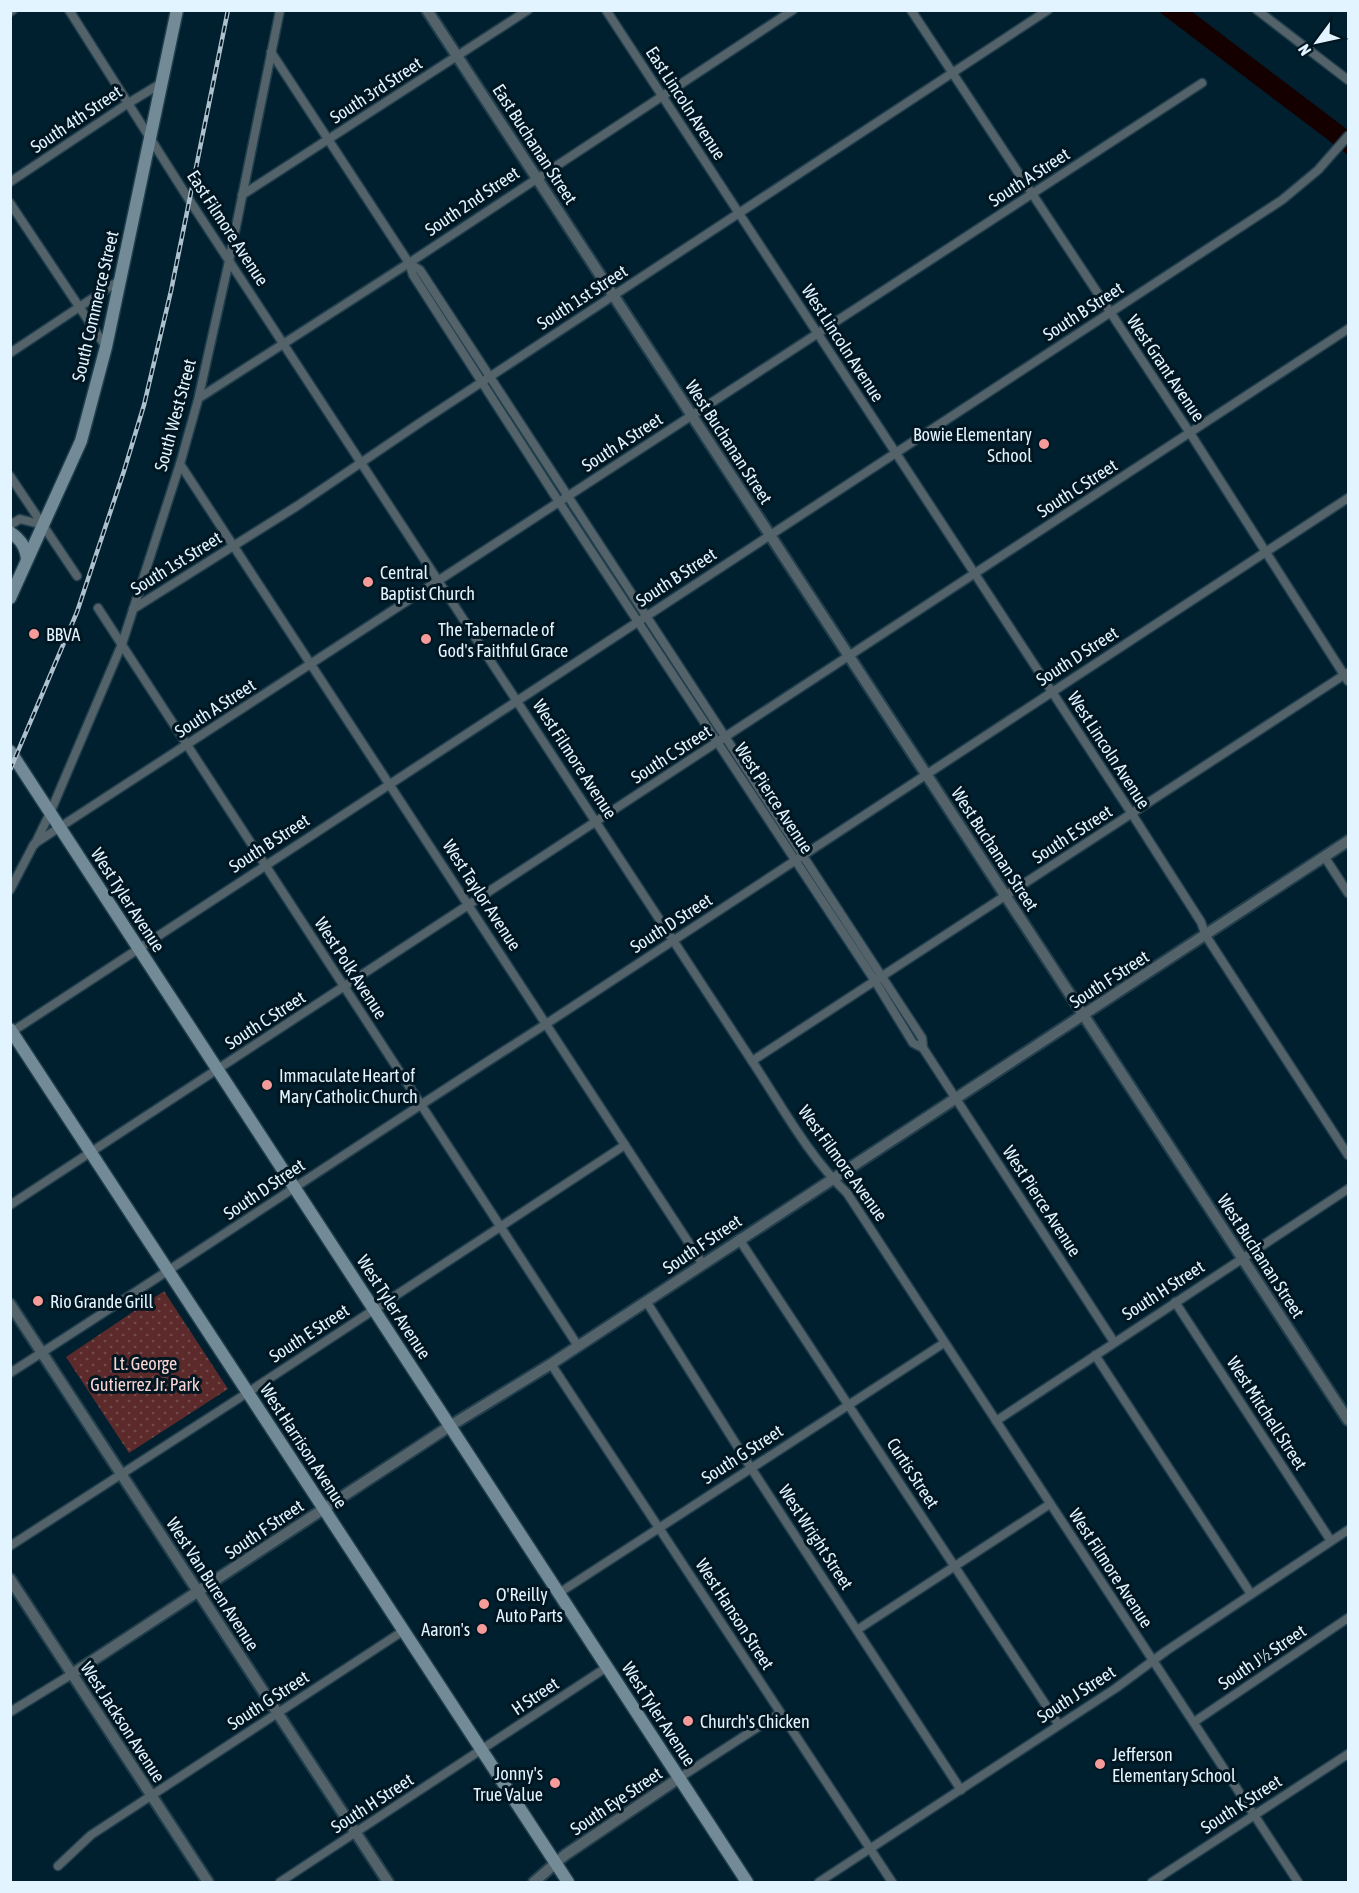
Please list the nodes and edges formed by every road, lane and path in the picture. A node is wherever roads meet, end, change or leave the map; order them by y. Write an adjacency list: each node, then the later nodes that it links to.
1 (69, 10): 18 (street, East Filmore Avenue)
2 (177, 10): 16 (main road, South Commerce Street)
3 (280, 10): 11 (street, South West Street)
4 (428, 10): 12 (street, East Buchanan Street)
5 (528, 10): 12 (street, South 3rd Street)
6 (606, 10): 17 (street, East Lincoln Avenue)
7 (793, 10): 17 (street, South 2nd Street)
8 (911, 10): 13 (street, West Grant Avenue)
9 (1048, 10): 13 (street, South 1st Street)
10 (1257, 10): 14 (street)
11 (271, 52): 21 (street); 24 (street, South West Street)
12 (457, 57): 21 (street, South 3rd Street); 22 (street, East Buchanan Street)
13 (953, 74): 25 (street, West Grant Avenue); 27 (street, South 1st Street)
14 (1348, 80)
15 (1202, 83): 25 (street, South A Street)
16 (160, 84): 18 (street, South 4th Street); 20 (main road, South Commerce Street)
17 (662, 96): 22 (street, South 2nd Street); 27 (street, East Lincoln Avenue)
18 (127, 104): 20 (street, East Filmore Avenue); 23 (street, South 4th Street)
19 (1348, 136): 33 (street, South B Street)
20 (149, 137): 28 (street, East Filmore Avenue); 30 (main road, South Commerce Street)
21 (329, 140): 24 (street, South 3rd Street); 29 (street)
22 (537, 178): 29 (street, South 2nd Street); 31 (street, East Buchanan Street)
23 (10, 182)
24 (242, 195): 28 (street, South West Street)
25 (1032, 195): 33 (street, West Grant Avenue); 35 (street, South A Street)
26 (10, 203): 32 (street)
27 (739, 214): 31 (street, South 1st Street); 35 (street, West Lincoln Avenue)
28 (229, 261): 36 (street, East Filmore Avenue); 41 (street, South West Street)
29 (409, 263): 36 (street, South 2nd Street); 39 (street, West Pierce Avenue); 40 (street, West Pierce Avenue)
30 (120, 280): 32 (street); 37 (main road, South Commerce Street)
31 (614, 296): 39 (street, South 1st Street); 42 (street, West Buchanan Street)
32 (80, 309): 37 (street); 38 (street)
33 (1110, 313): 43 (street, West Grant Avenue); 44 (street, South B Street)
34 (1348, 329): 43 (street, South C Street)
35 (817, 334): 42 (street, South A Street); 44 (street, West Lincoln Avenue)
36 (284, 344): 41 (street, South 2nd Street); 45 (street, East Filmore Avenue)
37 (106, 347): 52 (main road, South Commerce Street)
38 (10, 353)
39 (490, 377): 40 (street, South 1st Street); 48 (street, West Pierce Avenue)
40 (482, 383): 45 (street, South 1st Street); 50 (street, West Pierce Avenue)
41 (199, 398): 46 (street, South West Street)
42 (692, 416): 48 (street, South A Street); 54 (street, West Buchanan Street)
43 (1190, 434): 56 (street, West Grant Avenue); 58 (street, South C Street)
44 (895, 454): 54 (street, South B Street); 58 (street, West Lincoln Avenue)
45 (362, 462): 55 (street, South 1st Street); 60 (street, West Filmore Avenue)
46 (180, 464): 55 (street, West Taylor Avenue); 63 (street, South West Street)
47 (10, 476): 52 (street)
48 (568, 497): 50 (street, South A Street); 64 (street, West Pierce Avenue)
49 (1348, 498): 56 (street, South D Street)
50 (559, 502): 60 (street, South A Street); 64 (street, West Pierce Avenue)
51 (10, 525): 52 (street)
52 (43, 525): 57 (main road, South Commerce Street); 59 (street)
53 (10, 532): 57 (main road)
54 (770, 536): 64 (street, South B Street); 66 (street, West Buchanan Street)
55 (235, 545): 63 (street, South 1st Street); 67 (street, West Taylor Avenue)
56 (1265, 553): 68 (street, West Grant Avenue); 69 (street, South D Street)
57 (27, 560): 61 (main road, South Commerce Street)
58 (974, 575): 66 (street, South C Street); 69 (street, West Lincoln Avenue)
59 (77, 576)
60 (440, 582): 67 (street, South A Street); 70 (street, West Filmore Avenue)
61 (10, 598)
62 (98, 608): 65 (street, West Polk Avenue)
63 (133, 609): 65 (street, South West Street)
64 (642, 618): 70 (street, South B Street); 71 (street, West Pierce Avenue)
65 (122, 644): 72 (street, West Polk Avenue); 76 (street, South West Street)
66 (849, 657): 71 (street, South C Street); 74 (street, West Buchanan Street)
67 (312, 665): 72 (street, South A Street); 75 (street, West Taylor Avenue)
68 (1347, 676): 77 (street, South E Street)
69 (1051, 693): 74 (street, South D Street); 77 (street, West Lincoln Avenue)
70 (518, 700): 75 (street, South B Street); 78 (street, West Filmore Avenue)
71 (722, 740): 78 (street, South C Street); 83 (street, West Pierce Avenue)
72 (187, 746): 79 (street, South A Street); 84 (street, West Polk Avenue)
73 (10, 751): 76 (main road, West Tyler Avenue)
74 (926, 774): 83 (street, South D Street); 87 (street, West Buchanan Street)
75 (390, 784): 84 (street, South B Street); 88 (street, West Taylor Avenue)
76 (50, 813): 79 (main road, West Tyler Avenue); 81 (street, South West Street)
77 (1132, 814): 87 (street, South E Street); 89 (street, West Lincoln Avenue)
78 (597, 822): 88 (street, South C Street); 90 (street, West Filmore Avenue)
79 (60, 828): 81 (street); 91 (main road, West Tyler Avenue)
80 (1348, 841): 82 (street, South F Street)
81 (34, 844): 85 (street)
82 (1324, 856): 86 (street); 89 (street, South F Street)
83 (799, 858): 90 (street, South D Street); 92 (street, West Pierce Avenue)
84 (265, 866): 91 (street, South B Street); 93 (street, West Polk Avenue)
85 (10, 891)
86 (1348, 893)
87 (1006, 897): 92 (street, South E Street); 94 (street, West Buchanan Street)
88 (469, 905): 93 (street, South C Street); 95 (street, West Taylor Avenue)
89 (1206, 936): 94 (street, South F Street); 103 (street, West Lincoln Avenue)
90 (674, 940): 95 (street, South D Street); 97 (street, West Filmore Avenue)
91 (138, 949): 96 (street, South B Street); 98 (main road, West Tyler Avenue)
92 (878, 979): 97 (street, South E Street); 99 (street, West Pierce Avenue)
93 (344, 988): 98 (street, South C Street); 100 (street, West Polk Avenue)
94 (1083, 1016): 99 (street, South F Street); 110 (street, West Buchanan Street)
95 (546, 1024): 100 (street, South D Street); 101 (street, West Taylor Avenue)
96 (11, 1031): 102 (main road, West Harrison Avenue)
97 (752, 1061): 104 (street, West Filmore Avenue)
98 (218, 1071): 102 (street, South C Street); 105 (main road, West Tyler Avenue)
99 (956, 1097): 104 (street, South F Street); 117 (street, West Pierce Avenue)
100 (421, 1104): 105 (street, South D Street); 108 (street, West Polk Avenue)
101 (625, 1145): 108 (street, South E Street); 111 (street, West Taylor Avenue)
102 (91, 1153): 107 (street, South C Street); 112 (main road, West Harrison Avenue)
103 (1348, 1155)
104 (832, 1178): 109 (street, South F Street); 118 (street, West Filmore Avenue)
105 (294, 1188): 112 (street, South D Street); 116 (main road, West Tyler Avenue)
106 (1348, 1189): 110 (street, South H Street)
107 (10, 1205)
108 (501, 1226): 116 (street, South E Street); 119 (street, West Polk Avenue)
109 (739, 1239): 111 (street, South F Street); 125 (street, Curtis Street)
110 (1243, 1258): 114 (street, South H Street); 126 (street, West Buchanan Street)
111 (702, 1263): 113 (street, South F Street)
112 (169, 1272): 120 (street, South D Street); 124 (main road, West Harrison Avenue)
113 (646, 1301): 119 (street, South F Street); 129 (street, West Wright Street)
114 (1175, 1302): 117 (street, South H Street); 135 (street, West Mitchell Street)
115 (10, 1304): 120 (street, West Van Buren Avenue)
116 (374, 1310): 124 (street, South E Street); 128 (main road, West Tyler Avenue)
117 (1114, 1342): 121 (street, South H Street)
118 (944, 1343): 125 (street, South G Street); 127 (street, West Filmore Avenue)
119 (578, 1346): 122 (street, South F Street)
120 (42, 1353): 123 (street, South D Street); 130 (street, West Van Buren Avenue)
121 (1095, 1354): 127 (street, South H Street); 141 (street)
122 (551, 1364): 128 (street, South F Street); 133 (street, West Hanson Street)
123 (10, 1373)
124 (248, 1393): 130 (street, South E Street); 132 (main road, West Harrison Avenue)
125 (849, 1404): 129 (street, South G Street); 137 (street, Curtis Street)
126 (1348, 1420)
127 (996, 1421): 131 (street, West Filmore Avenue)
128 (450, 1426): 132 (street, South F Street); 140 (main road, West Tyler Avenue)
129 (751, 1468): 133 (street, South G Street); 143 (street, West Wright Street)
130 (122, 1475): 136 (street, South E Street); 139 (street, West Van Buren Avenue)
131 (1050, 1504): 137 (street); 145 (street, West Filmore Avenue)
132 (324, 1509): 139 (street, South F Street); 144 (main road, West Harrison Avenue)
133 (659, 1527): 140 (street, South G Street); 150 (street, West Hanson Street)
134 (1348, 1530): 135 (street, South J Street)
135 (1331, 1541): 141 (street, South J Street)
136 (10, 1546)
137 (955, 1567): 143 (street); 152 (street, Curtis Street)
138 (10, 1580): 147 (street, West Jackson Avenue)
139 (198, 1593): 147 (street, South F Street); 149 (street, West Van Buren Avenue)
140 (559, 1593): 146 (main road, West Tyler Avenue)
141 (1251, 1594): 145 (street, South J Street)
142 (1348, 1618): 151 (street, South J½ Street)
143 (857, 1630): 156 (street, West Wright Street)
144 (403, 1631): 149 (street, South G Street); 153 (main road, West Harrison Avenue)
145 (1153, 1662): 151 (street, West Filmore Avenue); 152 (street, South J Street)
146 (607, 1667): 153 (street, H Street); 155 (main road, West Tyler Avenue)
147 (72, 1674): 148 (street); 157 (street, West Jackson Avenue)
148 (10, 1712)
149 (278, 1713): 157 (street, South G Street); 159 (street, West Van Buren Avenue)
150 (780, 1713): 155 (street, South Eye Street); 160 (street, West Hanson Street)
151 (1194, 1722): 158 (street, West Filmore Avenue)
152 (1059, 1725): 156 (street, South J Street)
153 (482, 1751): 159 (street, South H Street); 161 (main road, West Harrison Avenue)
154 (1348, 1754): 158 (street, South K Street)
155 (679, 1778): 161 (street, South Eye Street); 168 (main road, West Tyler Avenue)
156 (961, 1790): 160 (street, South J Street)
157 (151, 1796): 162 (street, South G Street); 163 (street, West Jackson Avenue)
158 (1254, 1816): 171 (street, South K Street); 172 (street, West Filmore Avenue)
159 (356, 1833): 164 (street, South H Street); 165 (street, West Van Buren Avenue)
160 (870, 1849): 169 (street, South J Street); 170 (street, West Hanson Street)
161 (556, 1864): 166 (street, South Eye Street); 167 (main road, West Harrison Avenue)
162 (58, 1866)
163 (208, 1882)
164 (280, 1882)
165 (388, 1882)
166 (534, 1882)
167 (568, 1882)
168 (747, 1882)
169 (819, 1882)
170 (892, 1882)
171 (1152, 1882)
172 (1298, 1882)

